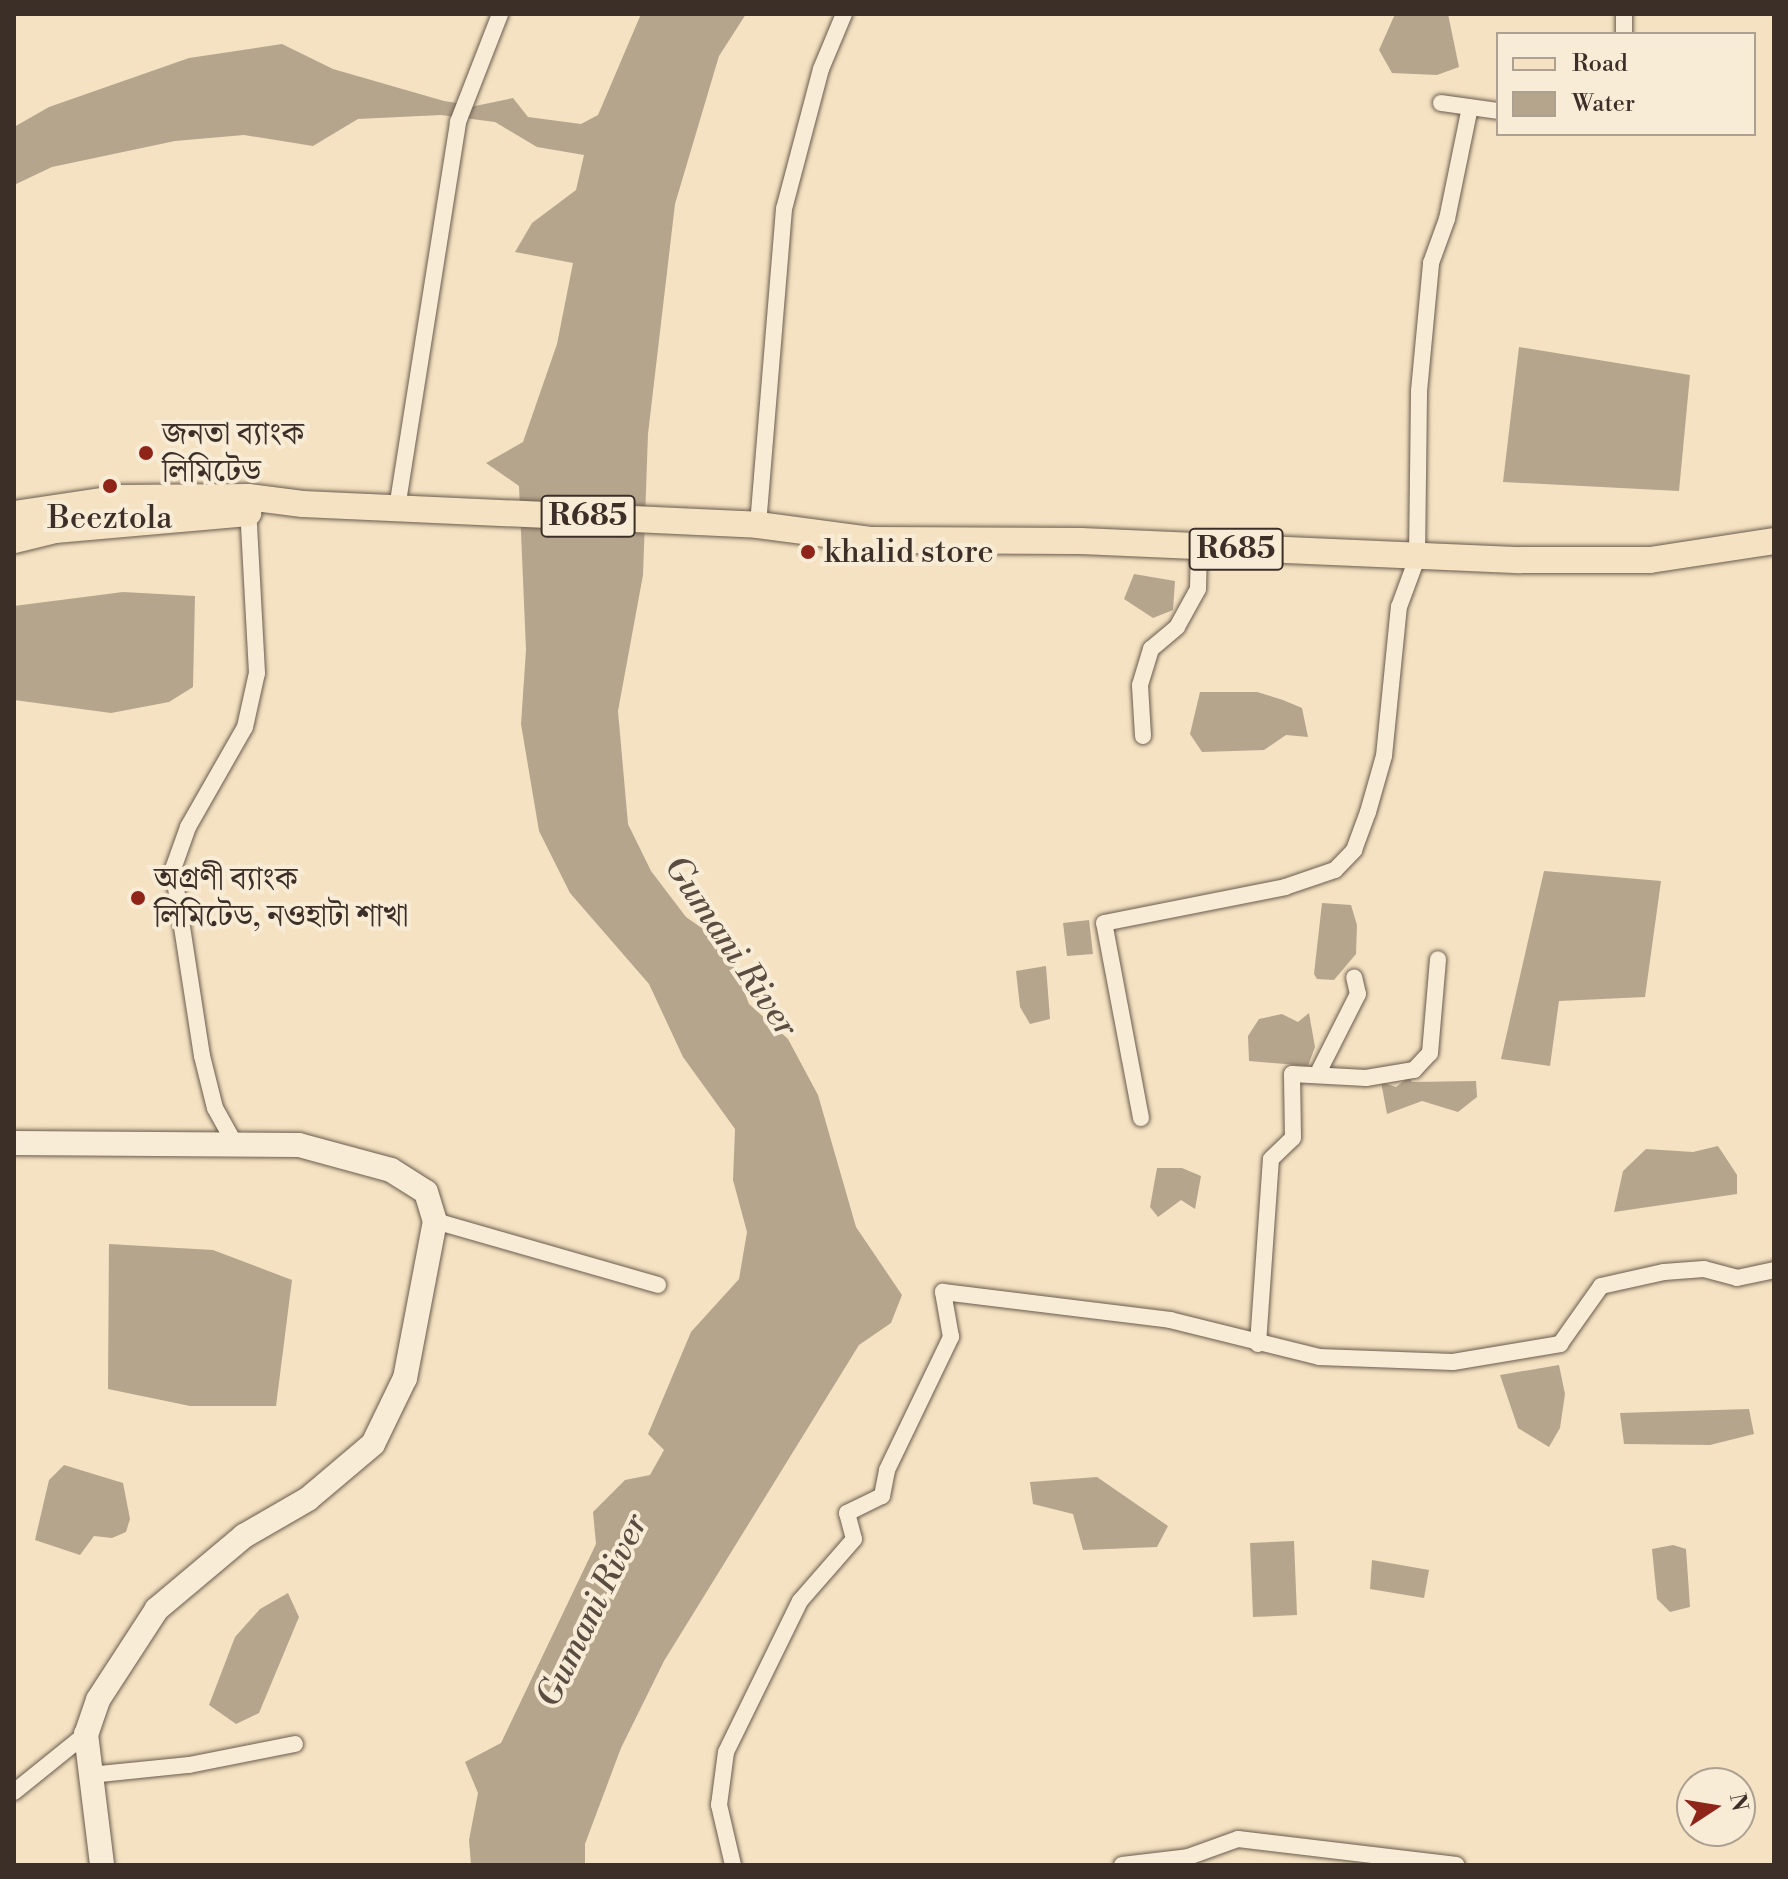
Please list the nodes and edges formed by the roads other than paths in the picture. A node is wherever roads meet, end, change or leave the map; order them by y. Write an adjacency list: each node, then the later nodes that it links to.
1 (500, 14): 7 (street)
2 (844, 14): 9 (street)
3 (1441, 103): 4 (street)
4 (1470, 107): 5 (street); 13 (street)
5 (1496, 111)
6 (248, 504): 7 (main road, R685); 8 (main road, R685); 10 (main road, R685); 20 (street)
7 (397, 508): 9 (main road, R685)
8 (14, 514)
9 (758, 525): 12 (main road, R685)
10 (14, 540)
11 (1774, 541): 13 (main road, R685)
12 (1199, 548): 13 (main road, R685); 14 (street)
13 (1417, 558): 18 (street)
14 (1143, 736)
15 (1438, 959): 17 (street)
16 (1354, 977): 17 (street)
17 (1317, 1075): 24 (street)
18 (1141, 1118)
19 (14, 1143): 20 (street)
20 (235, 1144): 21 (street)
21 (435, 1221): 23 (street); 25 (street)
22 (1774, 1270): 24 (street)
23 (658, 1285)
24 (1258, 1344): 30 (street)
25 (86, 1734): 27 (street); 28 (street)
26 (295, 1744): 27 (street)
27 (90, 1775): 29 (street)
28 (14, 1792)
29 (102, 1865)
30 (733, 1865)
31 (1122, 1865): 32 (street)
32 (1456, 1865)

